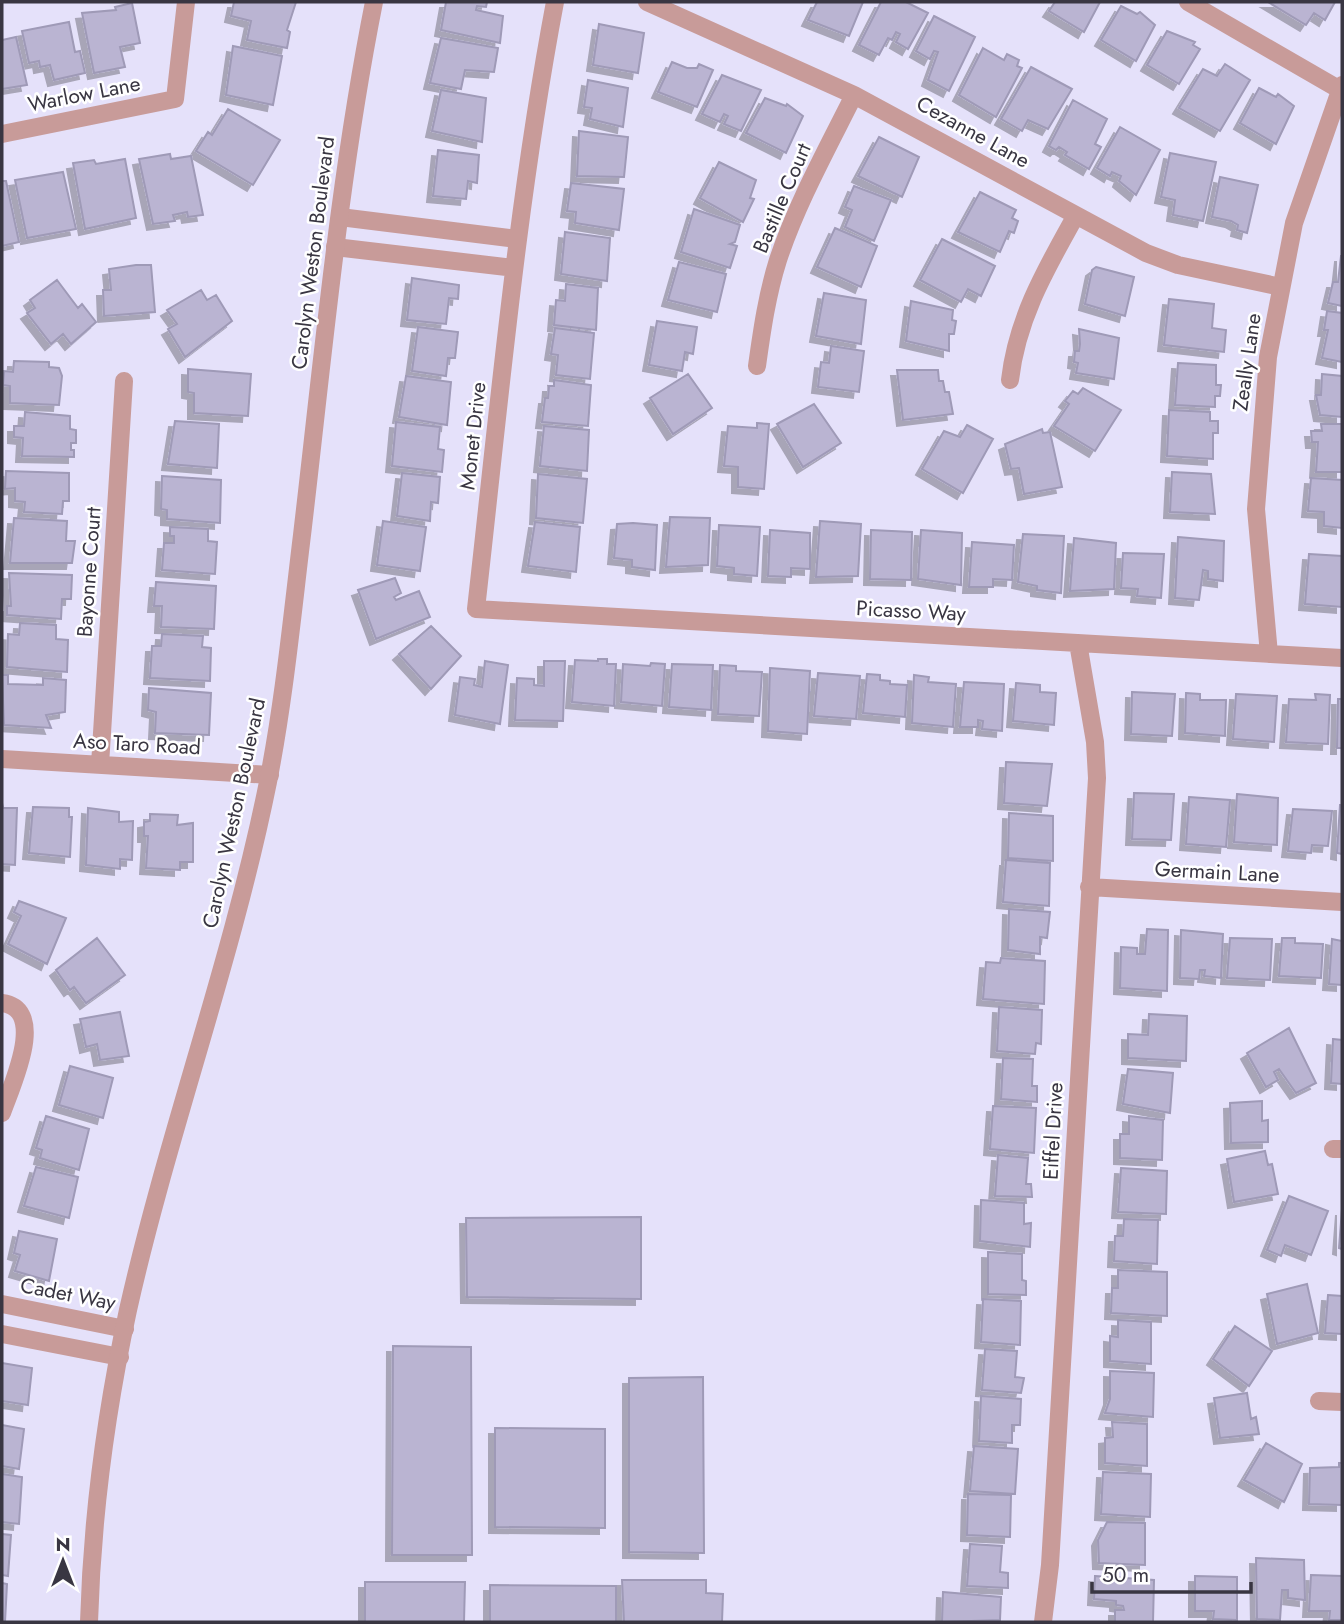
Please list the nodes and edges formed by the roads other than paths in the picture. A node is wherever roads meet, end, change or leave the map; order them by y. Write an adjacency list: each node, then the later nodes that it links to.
1 (187, 2): 8 (street, Warlow Lane)
2 (374, 2): 10 (street, Carolyn Weston Boulevard)
3 (555, 2): 11 (street, Monet Drive)
4 (647, 2): 7 (street, Cezanne Lane)
5 (1188, 2): 6 (street)
6 (1341, 88): 14 (street, Zeally Lane)
7 (854, 95): 9 (street, Cezanne Lane); 15 (street, Bastille Court)
8 (2, 134)
9 (1076, 215): 14 (street, Cezanne Lane); 16 (street)
10 (340, 217): 11 (street); 12 (street, Carolyn Weston Boulevard)
11 (517, 239): 13 (street, Monet Drive)
12 (335, 247): 13 (street); 24 (street, Carolyn Weston Boulevard)
13 (514, 268): 18 (street, Monet Drive)
14 (1280, 287): 20 (street, Zeally Lane)
15 (757, 366)
16 (1010, 380)
17 (124, 382): 23 (street, Bayonne Court)
18 (476, 610): 19 (street, Picasso Way)
19 (1078, 643): 20 (street, Picasso Way); 25 (street, Eiffel Drive)
20 (1269, 654): 21 (street, Picasso Way)
21 (1342, 658)
22 (2, 759): 23 (street, Aso Taro Road)
23 (100, 765): 24 (street, Aso Taro Road)
24 (270, 775): 30 (street, Carolyn Weston Boulevard)
25 (1089, 887): 26 (street, Germain Lane); 36 (street, Eiffel Drive)
26 (1342, 902)
27 (2, 1003): 28 (street)
28 (2, 1113)
29 (2, 1304): 30 (street, Cadet Way)
30 (125, 1329): 32 (street, Carolyn Weston Boulevard)
31 (2, 1334): 32 (street)
32 (120, 1357): 35 (street, Carolyn Weston Boulevard)
33 (1319, 1401): 34 (street)
34 (1342, 1402)
35 (89, 1622)
36 (1043, 1622)

